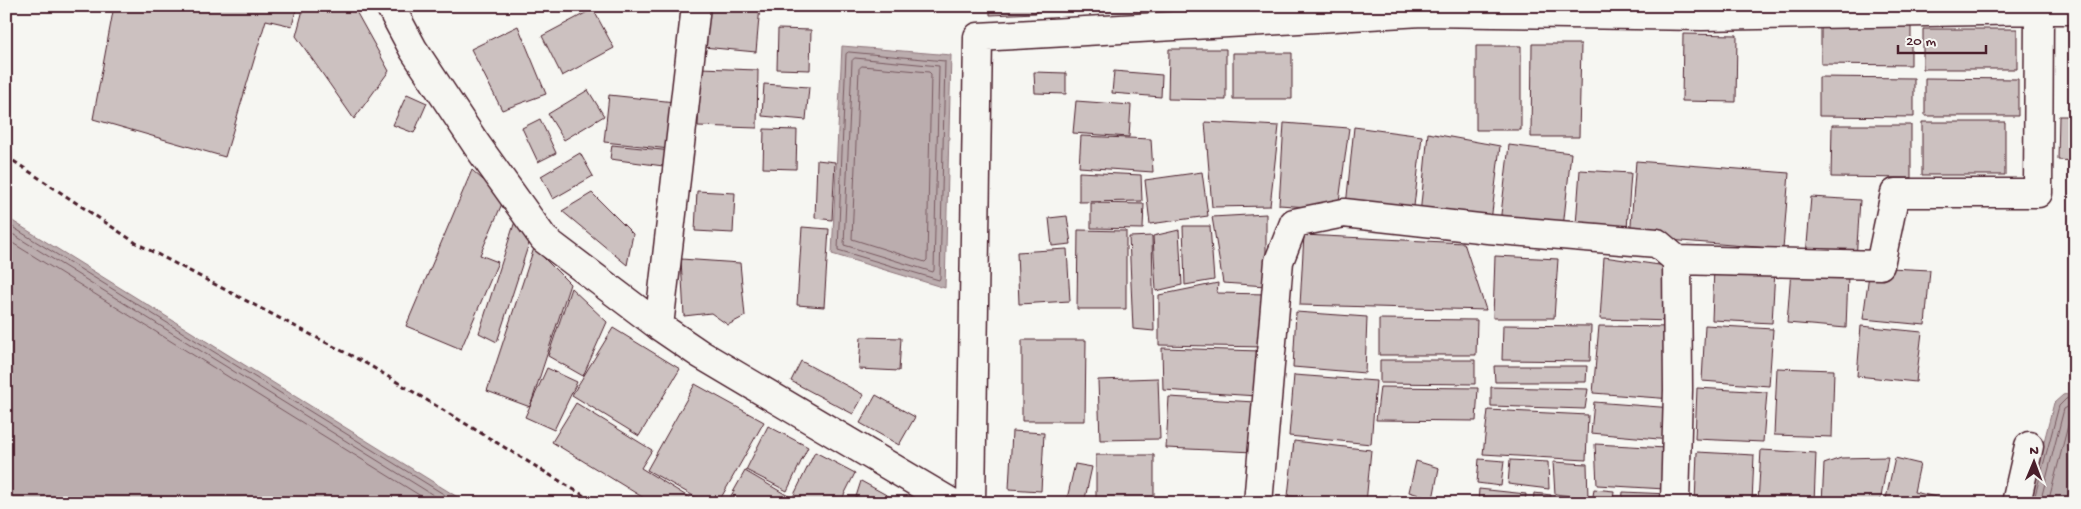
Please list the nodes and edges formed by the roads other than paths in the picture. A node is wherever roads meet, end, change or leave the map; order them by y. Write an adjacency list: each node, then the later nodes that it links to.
1 (390, 6): 7 (street)
2 (696, 6): 7 (street)
3 (2039, 8): 4 (street); 5 (street); 6 (street)
4 (1422, 9): 10 (street)
5 (2075, 10)
6 (1677, 260): 11 (street); 12 (street)
7 (659, 326): 9 (street)
8 (2028, 446): 13 (street)
9 (952, 503)
10 (971, 503)
11 (1258, 503)
12 (1675, 503)
13 (2016, 503)

